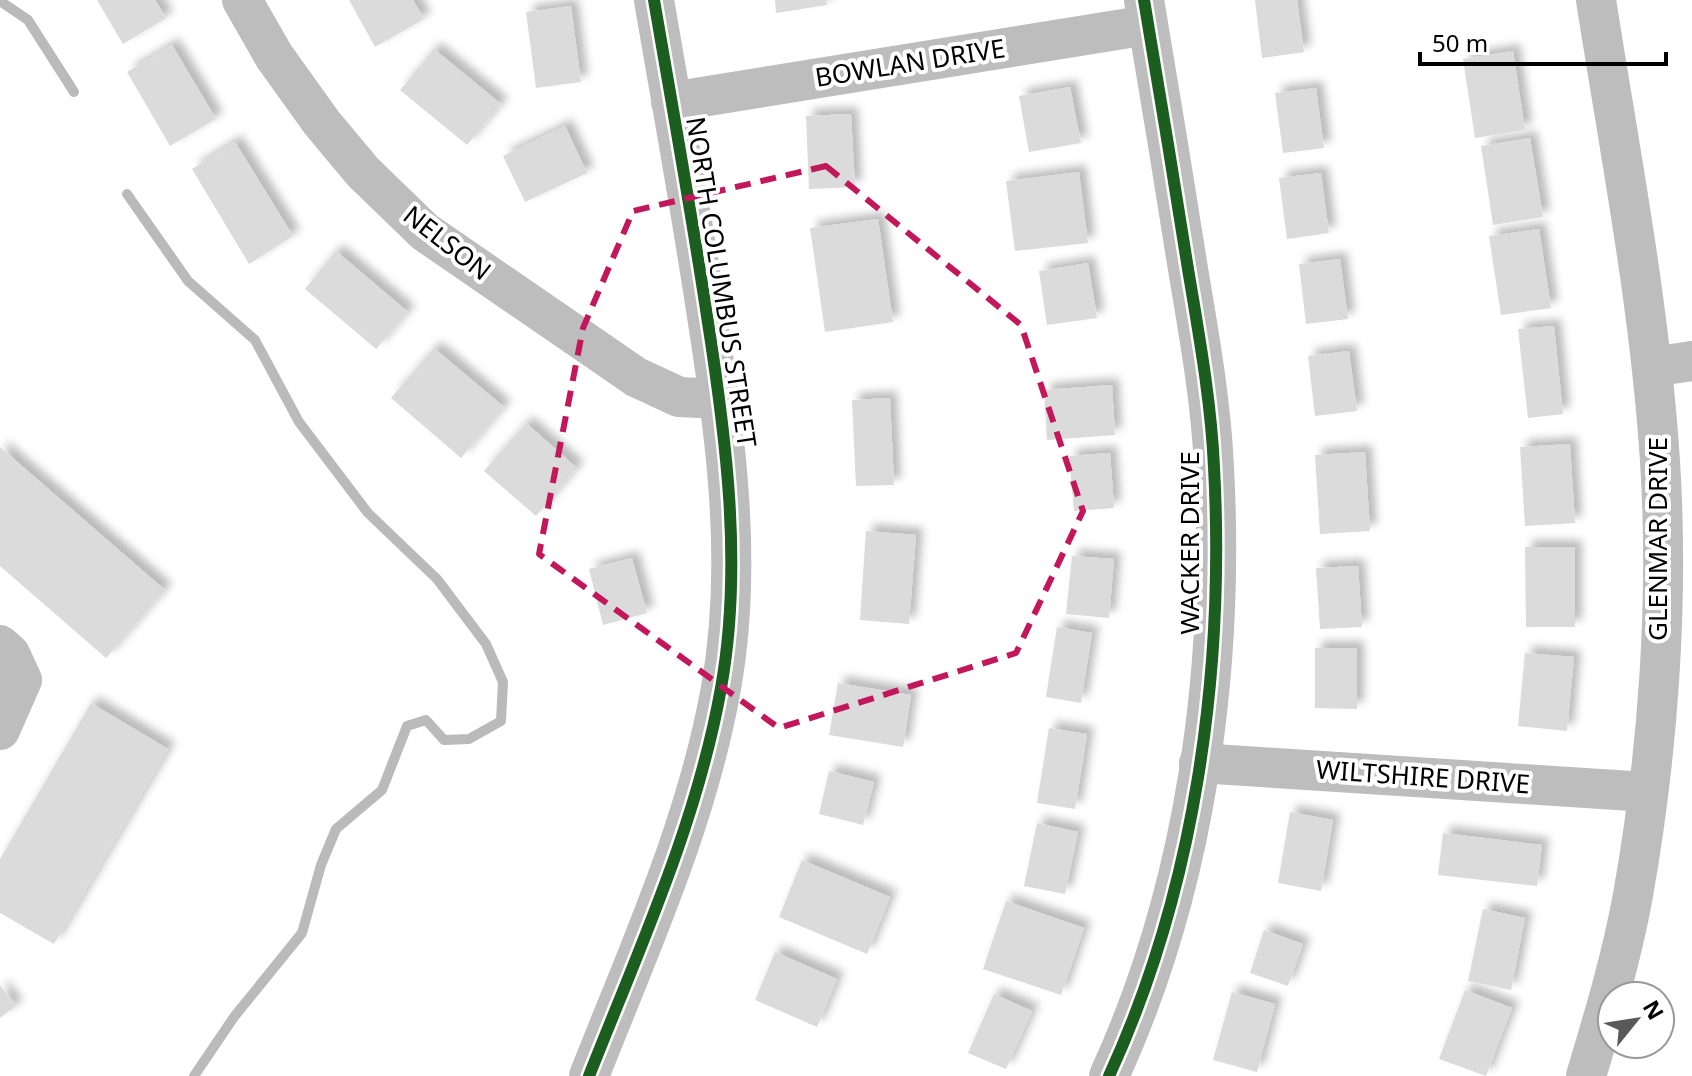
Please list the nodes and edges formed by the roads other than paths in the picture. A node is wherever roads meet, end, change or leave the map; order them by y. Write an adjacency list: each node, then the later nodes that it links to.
1 (242, 0): 8 (street, NELSON)
2 (654, 0): 5 (street, NORTH COLUMBUS STREET)
3 (1596, 0): 7 (street, GLENMAR DRIVE)
4 (1146, 12): 5 (street, BOWLAN DRIVE); 11 (street, WACKER DRIVE)
5 (671, 102): 8 (street, NORTH COLUMBUS STREET)
6 (1692, 361): 7 (street)
7 (1652, 367): 12 (street, GLENMAR DRIVE)
8 (720, 399): 13 (street, NORTH COLUMBUS STREET)
9 (0, 645): 10 (street)
10 (0, 730)
11 (1199, 763): 12 (street, WILTSHIRE DRIVE); 14 (street, WACKER DRIVE)
12 (1647, 792): 15 (street, GLENMAR DRIVE)
13 (589, 1076)
14 (1109, 1076)
15 (1586, 1076)

